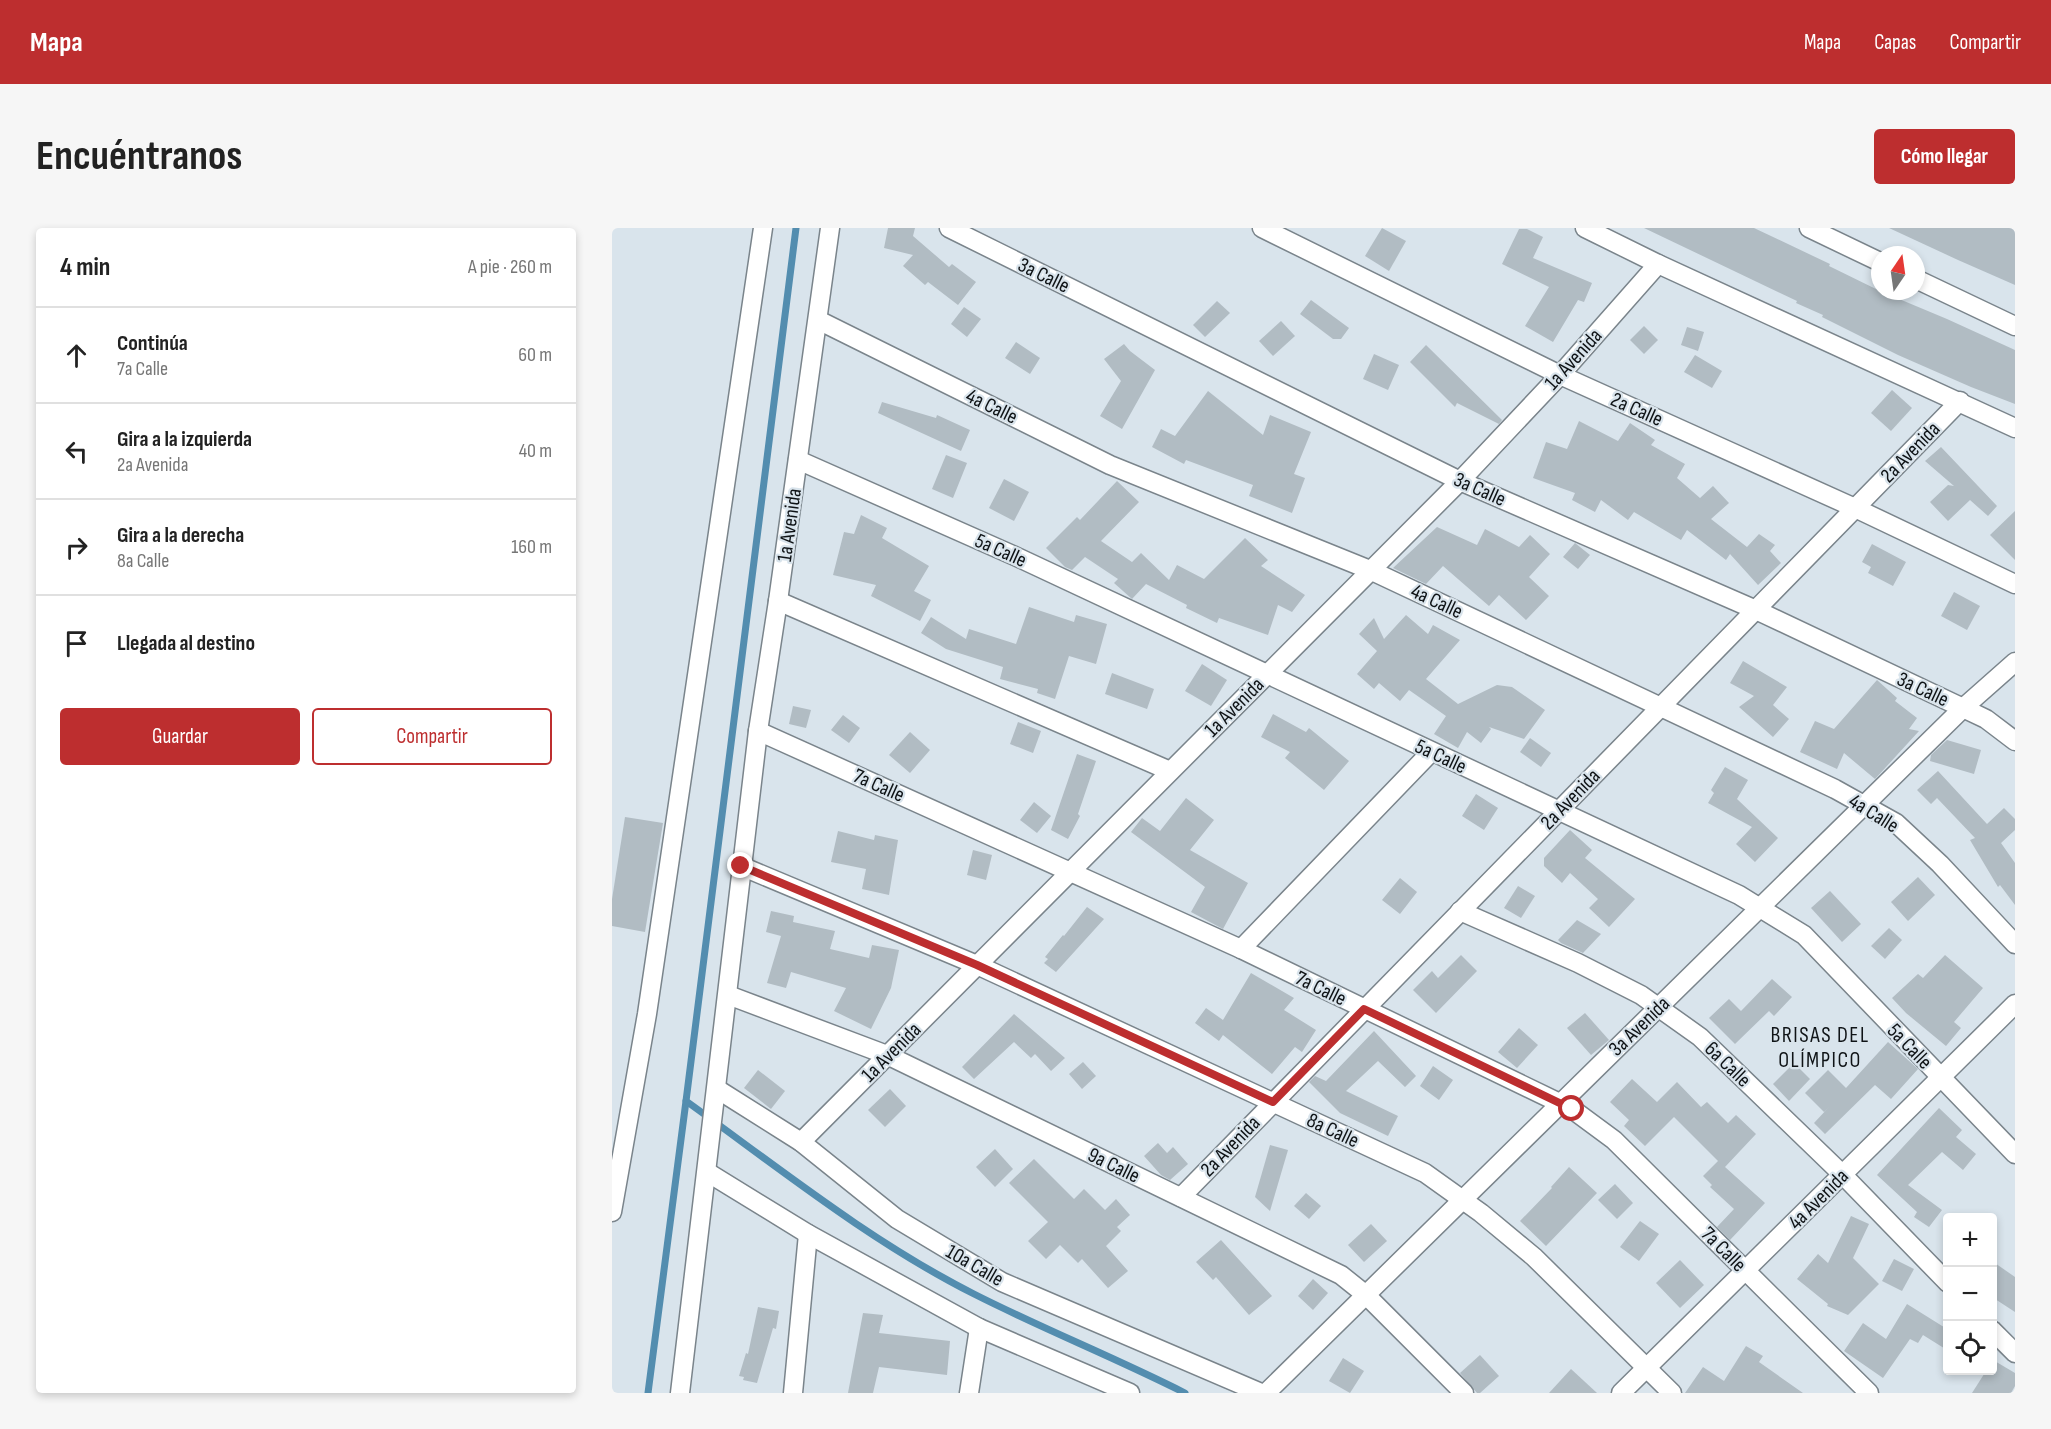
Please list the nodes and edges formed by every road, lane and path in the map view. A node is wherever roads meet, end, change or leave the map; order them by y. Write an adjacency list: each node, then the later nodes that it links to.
1 (763, 228): 54 (street)
2 (830, 228): 10 (street, 1a Avenida)
3 (949, 228): 16 (street, 3a Calle)
4 (1262, 228): 12 (street, 2a Calle)
5 (1585, 228): 8 (street)
6 (1809, 228): 7 (street)
7 (1871, 258)
8 (1658, 264): 12 (street, 1a Avenida); 13 (street)
9 (1925, 283): 11 (street)
10 (818, 320): 15 (street, 1a Avenida); 18 (street, 4a Calle)
11 (2015, 326)
12 (1560, 375): 16 (street, 1a Avenida); 17 (street, 2a Calle)
13 (1960, 401): 14 (street); 17 (street, 2a Avenida)
14 (2015, 428)
15 (798, 460): 20 (street, 1a Avenida); 23 (street, 5a Calle)
16 (1460, 481): 18 (street, 1a Avenida); 21 (street, 3a Calle)
17 (1855, 508): 19 (street, 2a Calle); 21 (street, 2a Avenida)
18 (1370, 570): 23 (street, 1a Avenida); 24 (street, 4a Calle)
19 (2015, 584)
20 (778, 600): 26 (street, 1a Avenida); 29 (street)
21 (1756, 609): 24 (street, 2a Avenida); 25 (street, 3a Calle)
22 (2015, 662): 25 (street, 3a Avenida)
23 (1267, 674): 28 (street, 5a Calle); 29 (street, 1a Avenida)
24 (1660, 707): 30 (street, 4a Calle); 31 (street, 2a Avenida)
25 (1963, 708): 27 (street, 3a Calle); 30 (street, 3a Avenida)
26 (758, 731): 32 (street, 1a Avenida); 33 (street, 7a Calle)
27 (2015, 741)
28 (1431, 752): 31 (street, 5a Calle); 37 (street)
29 (1170, 771): 33 (street, 1a Avenida)
30 (1864, 805): 34 (street, 3a Avenida); 36 (street, 4a Calle)
31 (1558, 811): 34 (street, 5a Calle); 35 (street, 2a Avenida)
32 (741, 866): 38 (street, 8a Calle); 39 (street, 1a Avenida)
33 (1071, 871): 37 (street, 7a Calle); 38 (street, 1a Avenida)
34 (1760, 908): 41 (street, 3a Avenida); 44 (street, 5a Calle)
35 (1460, 911): 41 (street, 6a Calle); 42 (street, 2a Avenida)
36 (2015, 944)
37 (1241, 949): 42 (street, 7a Calle)
38 (977, 965): 43 (street, 1a Avenida); 46 (street, 8a Calle)
39 (728, 995): 43 (street, 9a Calle); 45 (street, 1a Avenida)
40 (2015, 1004): 44 (street, 4a Avenida)
41 (1659, 1007): 47 (street, 3a Avenida); 51 (street, 6a Calle)
42 (1364, 1009): 46 (street, 2a Avenida); 47 (street, 7a Calle)
43 (887, 1055): 48 (street, 1a Avenida); 52 (street, 9a Calle)
44 (1941, 1077): 49 (street, 5a Calle); 51 (street, 4a Avenida)
45 (717, 1089): 48 (street, 10a Calle); 50 (street, 1a Avenida)
46 (1273, 1102): 52 (street, 2a Avenida); 53 (street, 8a Calle)
47 (1561, 1103): 53 (street, 3a Avenida); 56 (street, 7a Calle)
48 (801, 1142): 67 (street, 10a Calle)
49 (2015, 1154)
50 (707, 1172): 55 (street); 63 (street, 1a Avenida)
51 (1843, 1175): 56 (street, 4a Avenida); 57 (street, 6a Calle)
52 (1181, 1197): 58 (street, 9a Calle)
53 (1463, 1200): 58 (street, 3a Avenida); 62 (street, 8a Calle)
54 (612, 1212)
55 (808, 1234): 59 (street); 64 (street)
56 (1746, 1271): 62 (street, 4a Avenida); 72 (street, 7a Calle)
57 (1943, 1279)
58 (1366, 1295): 68 (street, 3a Avenida); 69 (street, 9a Calle)
59 (979, 1328): 65 (street); 66 (street)
60 (1997, 1335): 61 (street)
61 (2015, 1353)
62 (1647, 1369): 70 (street, 4a Avenida); 71 (street, 8a Calle)
63 (680, 1393)
64 (793, 1393)
65 (969, 1393)
66 (1130, 1393)
67 (1261, 1393)
68 (1266, 1393)
69 (1464, 1393)
70 (1622, 1393)
71 (1672, 1393)
72 (1869, 1393)

